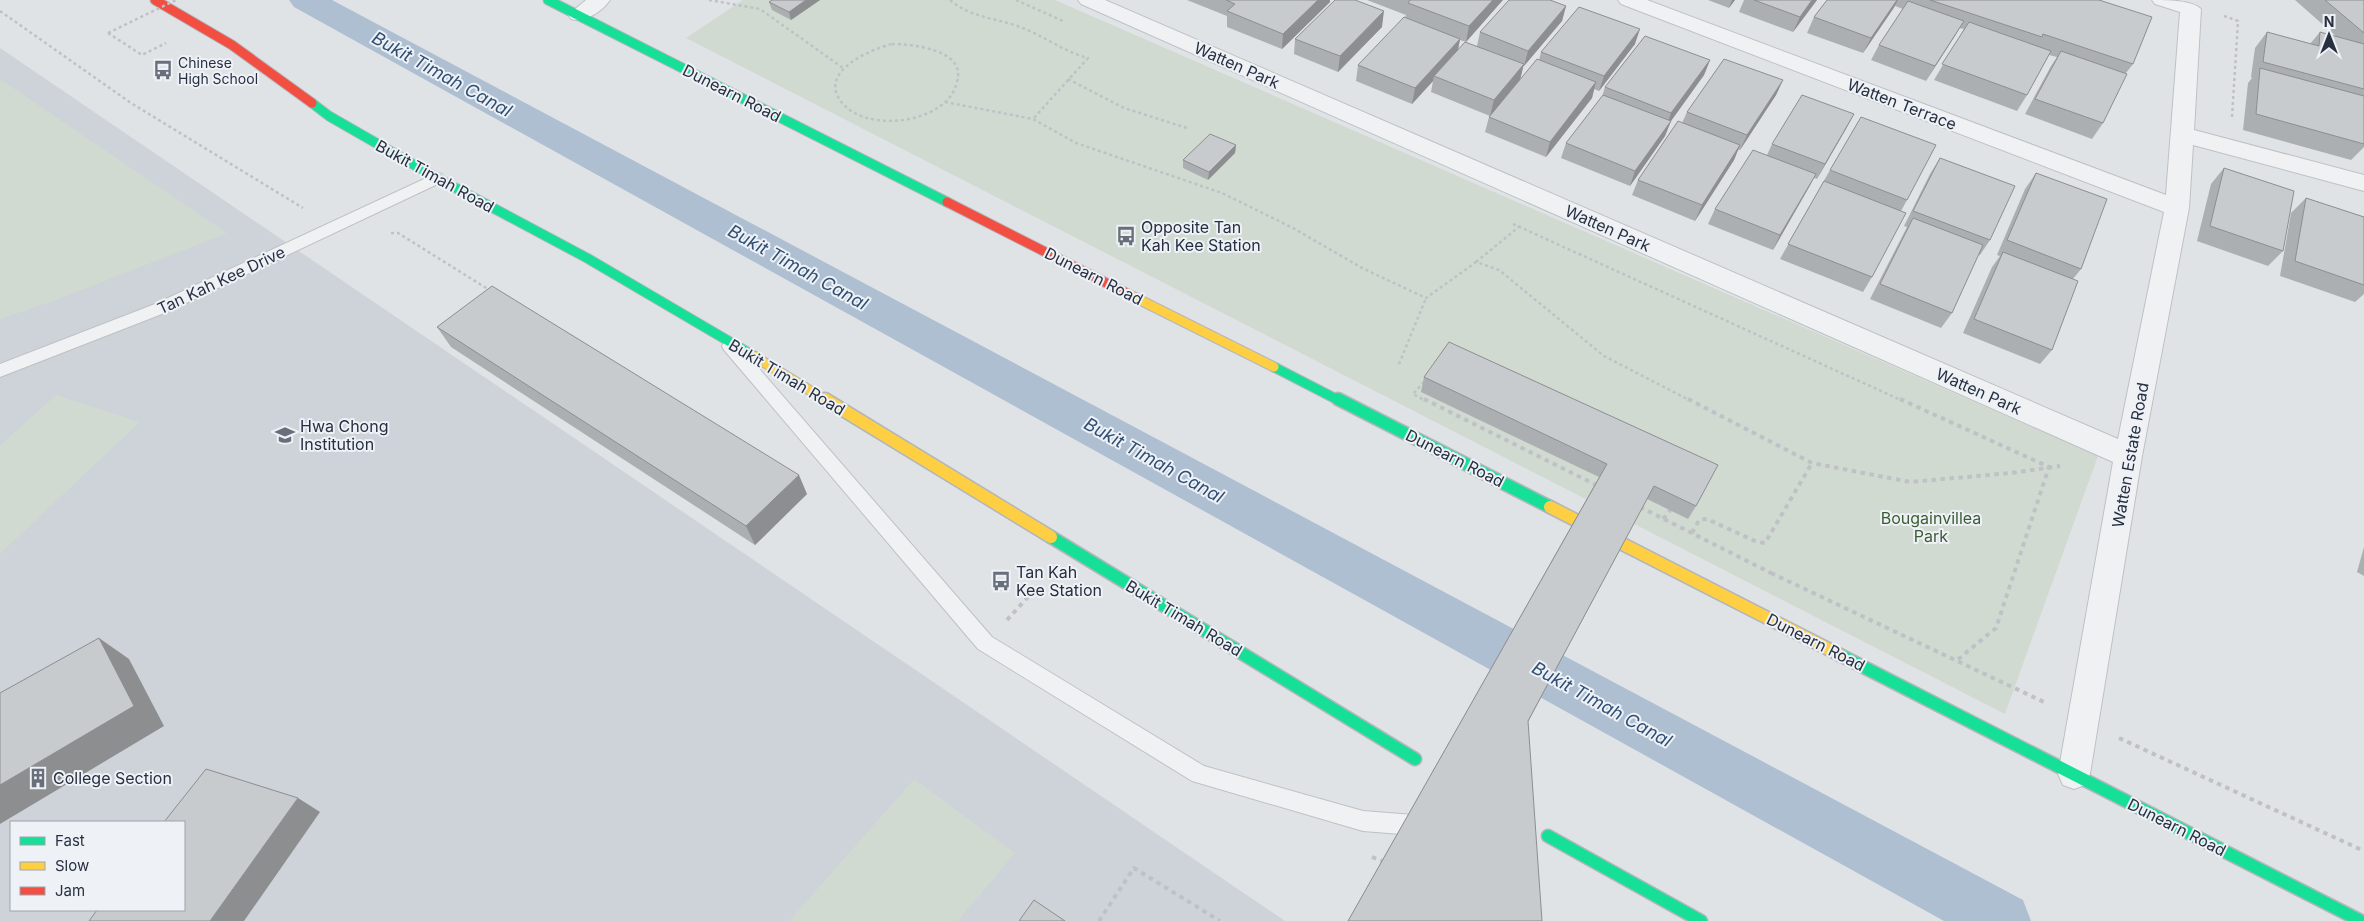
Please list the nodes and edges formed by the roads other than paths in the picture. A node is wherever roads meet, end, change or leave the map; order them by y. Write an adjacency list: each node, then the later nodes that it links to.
1 (155, 0): 10 (highway, Bukit Timah Road)
2 (548, 0): 8 (highway, Dunearn Road)
3 (600, 0): 8 (street)
4 (1088, 0): 15 (street, Watten Park)
5 (1628, 0): 12 (street, Watten Terrace)
6 (2162, 0): 7 (street)
7 (2186, 4): 9 (street, Watten Estate Road)
8 (578, 14): 17 (highway, Dunearn Road)
9 (2183, 135): 11 (street); 12 (street, Watten Estate Road)
10 (437, 178): 13 (highway, Bukit Timah Road); 14 (lane, Tan Kah Kee Drive)
11 (2364, 183)
12 (2177, 208): 15 (street, Watten Estate Road)
13 (722, 337): 16 (highway, Bukit Timah Road); 18 (lane)
14 (0, 371)
15 (2128, 456): 17 (street, Watten Estate Road)
16 (1416, 760)
17 (2074, 774): 22 (highway, Dunearn Road)
18 (1441, 827)
19 (1529, 834): 20 (lane)
20 (1548, 836): 21 (highway)
21 (1701, 921)
22 (2361, 921)

